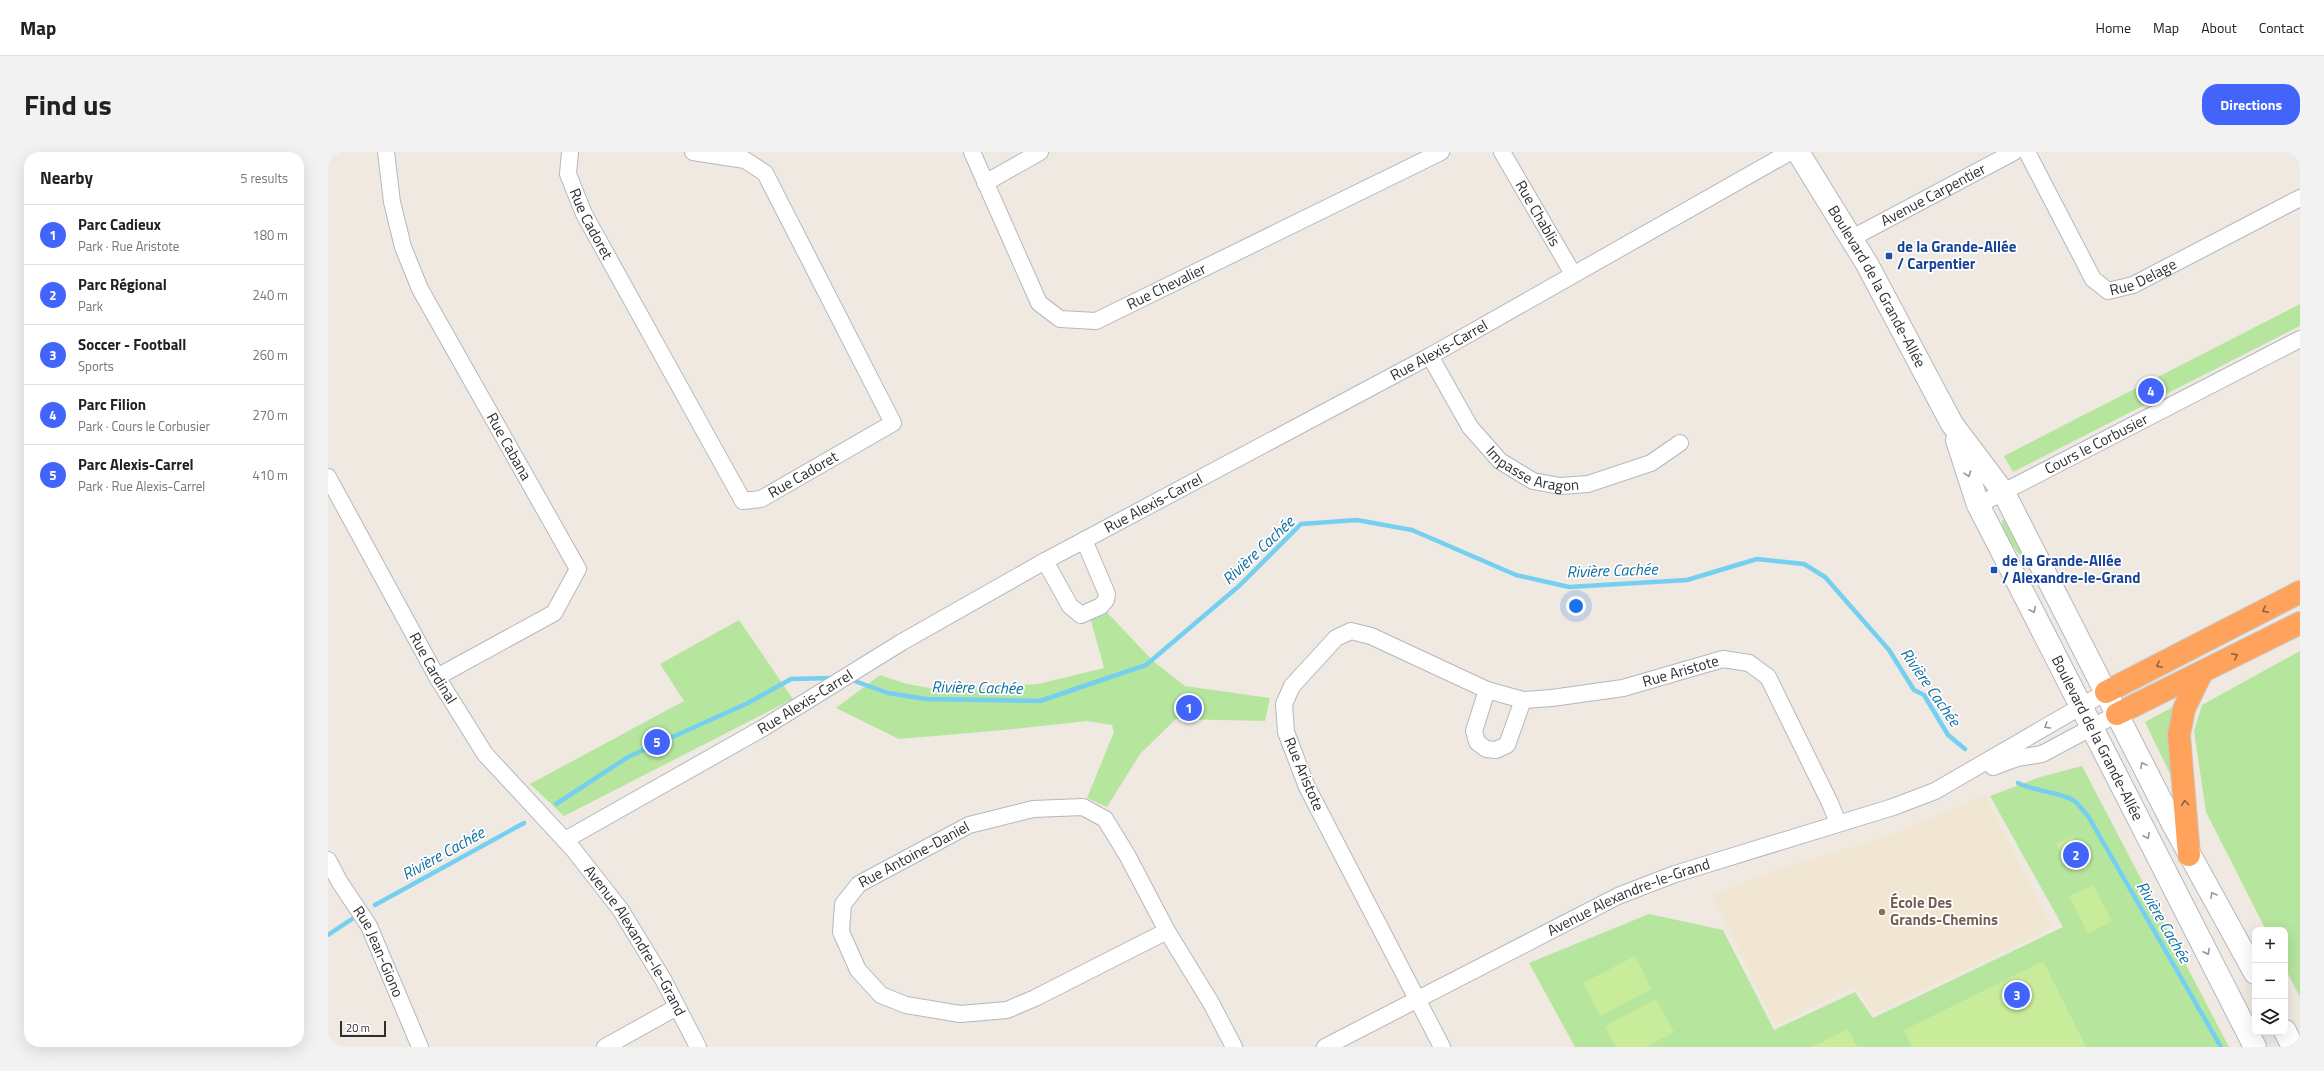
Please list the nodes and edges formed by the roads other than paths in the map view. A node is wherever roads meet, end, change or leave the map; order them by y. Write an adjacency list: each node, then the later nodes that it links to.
1 (386, 152): 28 (street, Rue Cabana)
2 (570, 152): 3 (street, Rue Cadoret)
3 (693, 152)
4 (972, 152): 12 (street, Rue Chevalier)
5 (1040, 152): 12 (street)
6 (1441, 152): 12 (street, Rue Chevalier)
7 (1502, 152): 15 (street, Rue Chablis)
8 (1790, 152): 15 (street, Rue Alexis-Carrel)
9 (1798, 152): 14 (street, Boulevard de la Grande-Allée)
10 (2014, 152): 14 (street, Avenue Carpentier)
11 (2027, 152): 13 (street, Rue Delage)
12 (985, 183)
13 (2300, 198)
14 (1852, 238): 18 (street, Boulevard de la Grande-Allée)
15 (1573, 274): 17 (street, Rue Alexis-Carrel)
16 (2300, 339): 21 (street, Cours le Corbusier)
17 (1430, 356): 19 (street, Impasse Aragon); 23 (street, Rue Alexis-Carrel)
18 (1952, 424): 21 (street, Boulevard de la Grande-Allée); 22 (street, Boulevard de la Grande-Allée, one-way to 22)
19 (1680, 443)
20 (328, 477): 28 (street, Rue Cardinal)
21 (2004, 493): 22 (street, Cours le Corbusier); 30 (street, Boulevard de la Grande-Allée)
22 (1978, 505): 32 (street, Boulevard de la Grande-Allée, one-way to 32)
23 (1084, 540): 24 (street, Rue Alexis-Carrel); 24 (street)
24 (1045, 561): 37 (street, Rue Alexis-Carrel)
25 (2300, 592): 30 (highway, one-way to 30)
26 (2300, 623): 27 (highway, one-way to 26)
27 (2200, 674): 33 (highway); 38 (highway, one-way to 27)
28 (437, 677): 37 (street, Rue Cardinal)
29 (1488, 690): 31 (street, Rue Aristote); 31 (street); 42 (street, Rue Aristote)
30 (2106, 692): 32 (street, Avenue Alexandre-le-Grand); 33 (street, Boulevard de la Grande-Allée)
31 (1523, 700): 36 (street, Rue Aristote)
32 (2081, 706): 34 (street, Boulevard de la Grande-Allée); 35 (street, Avenue Alexandre-le-Grand, one-way to 35)
33 (2117, 714): 34 (street, Avenue Alexandre-le-Grand); 38 (street, Boulevard de la Grande-Allée, one-way to 33)
34 (2091, 726): 35 (street, Avenue Alexandre-le-Grand); 51 (street, Boulevard de la Grande-Allée, one-way to 51)
35 (1947, 785): 36 (street, Avenue Alexandre-le-Grand)
36 (1838, 824): 42 (street, Avenue Alexandre-le-Grand)
37 (565, 840): 43 (street, Avenue Alexandre-le-Grand)
38 (2189, 855): 41 (street, Boulevard de la Grande-Allée, one-way to 38)
39 (328, 860): 45 (street, Rue Jean-Giono)
40 (1167, 931): 40 (street, Rue Antoine-Daniel); 48 (street, Rue Antoine-Daniel)
41 (2252, 968)
42 (1418, 999): 49 (street, Avenue Alexandre-le-Grand); 50 (street, Rue Aristote)
43 (677, 1007): 46 (street); 47 (street, Avenue Alexandre-le-Grand)
44 (2287, 1035): 52 (street)
45 (420, 1047)
46 (604, 1047)
47 (698, 1047)
48 (1234, 1047)
49 (1325, 1047)
50 (1442, 1047)
51 (2255, 1047)
52 (2293, 1047)

